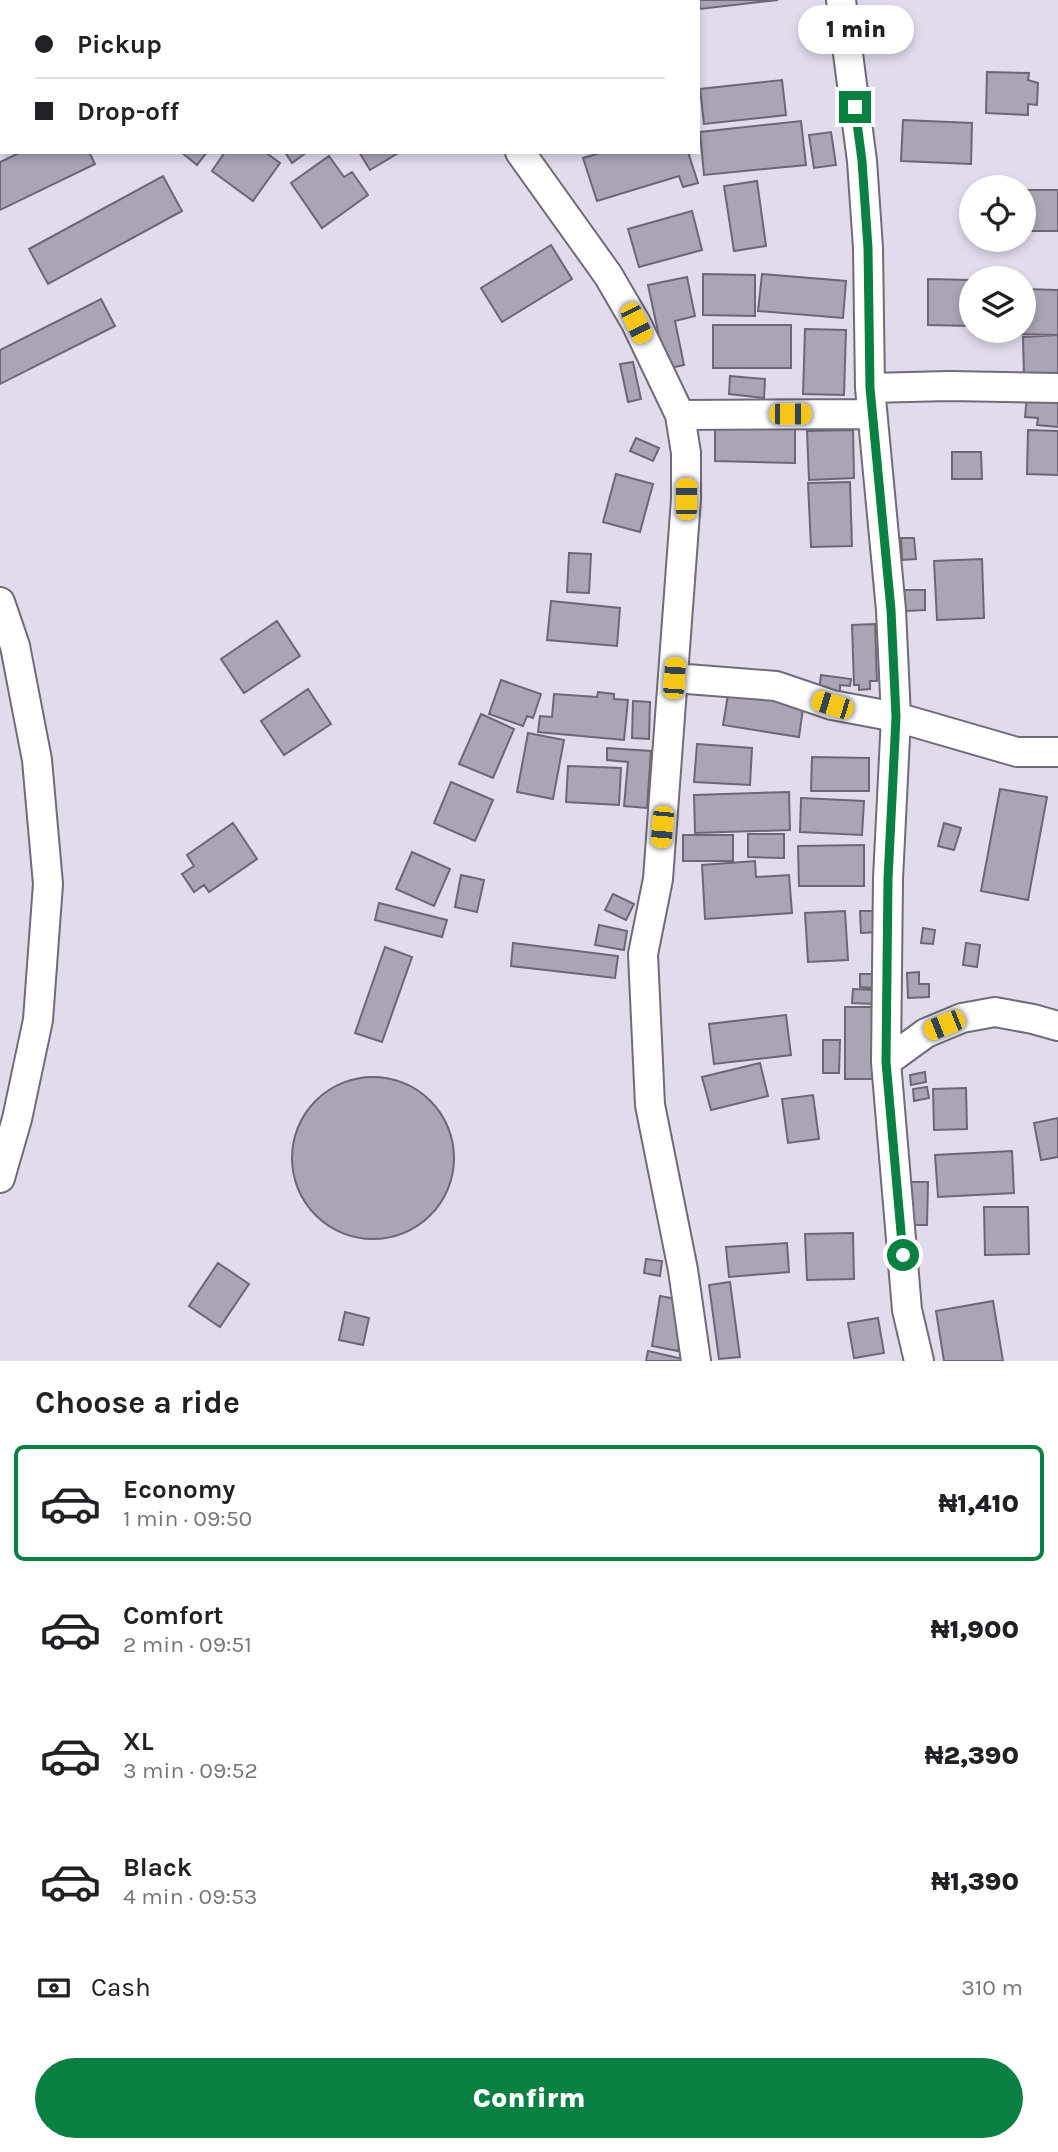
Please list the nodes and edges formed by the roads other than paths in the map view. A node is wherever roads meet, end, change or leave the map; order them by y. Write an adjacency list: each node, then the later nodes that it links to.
1 (841, 0): 4 (street)
2 (521, 154): 5 (street)
3 (1058, 388): 4 (street)
4 (871, 401): 5 (street); 8 (street)
5 (680, 415): 7 (street)
6 (0, 602): 12 (street)
7 (674, 678): 8 (street); 13 (street)
8 (896, 717): 9 (street); 11 (street)
9 (1058, 752)
10 (1058, 1026): 11 (street)
11 (886, 1062): 14 (street)
12 (0, 1178)
13 (696, 1361)
14 (919, 1361)

